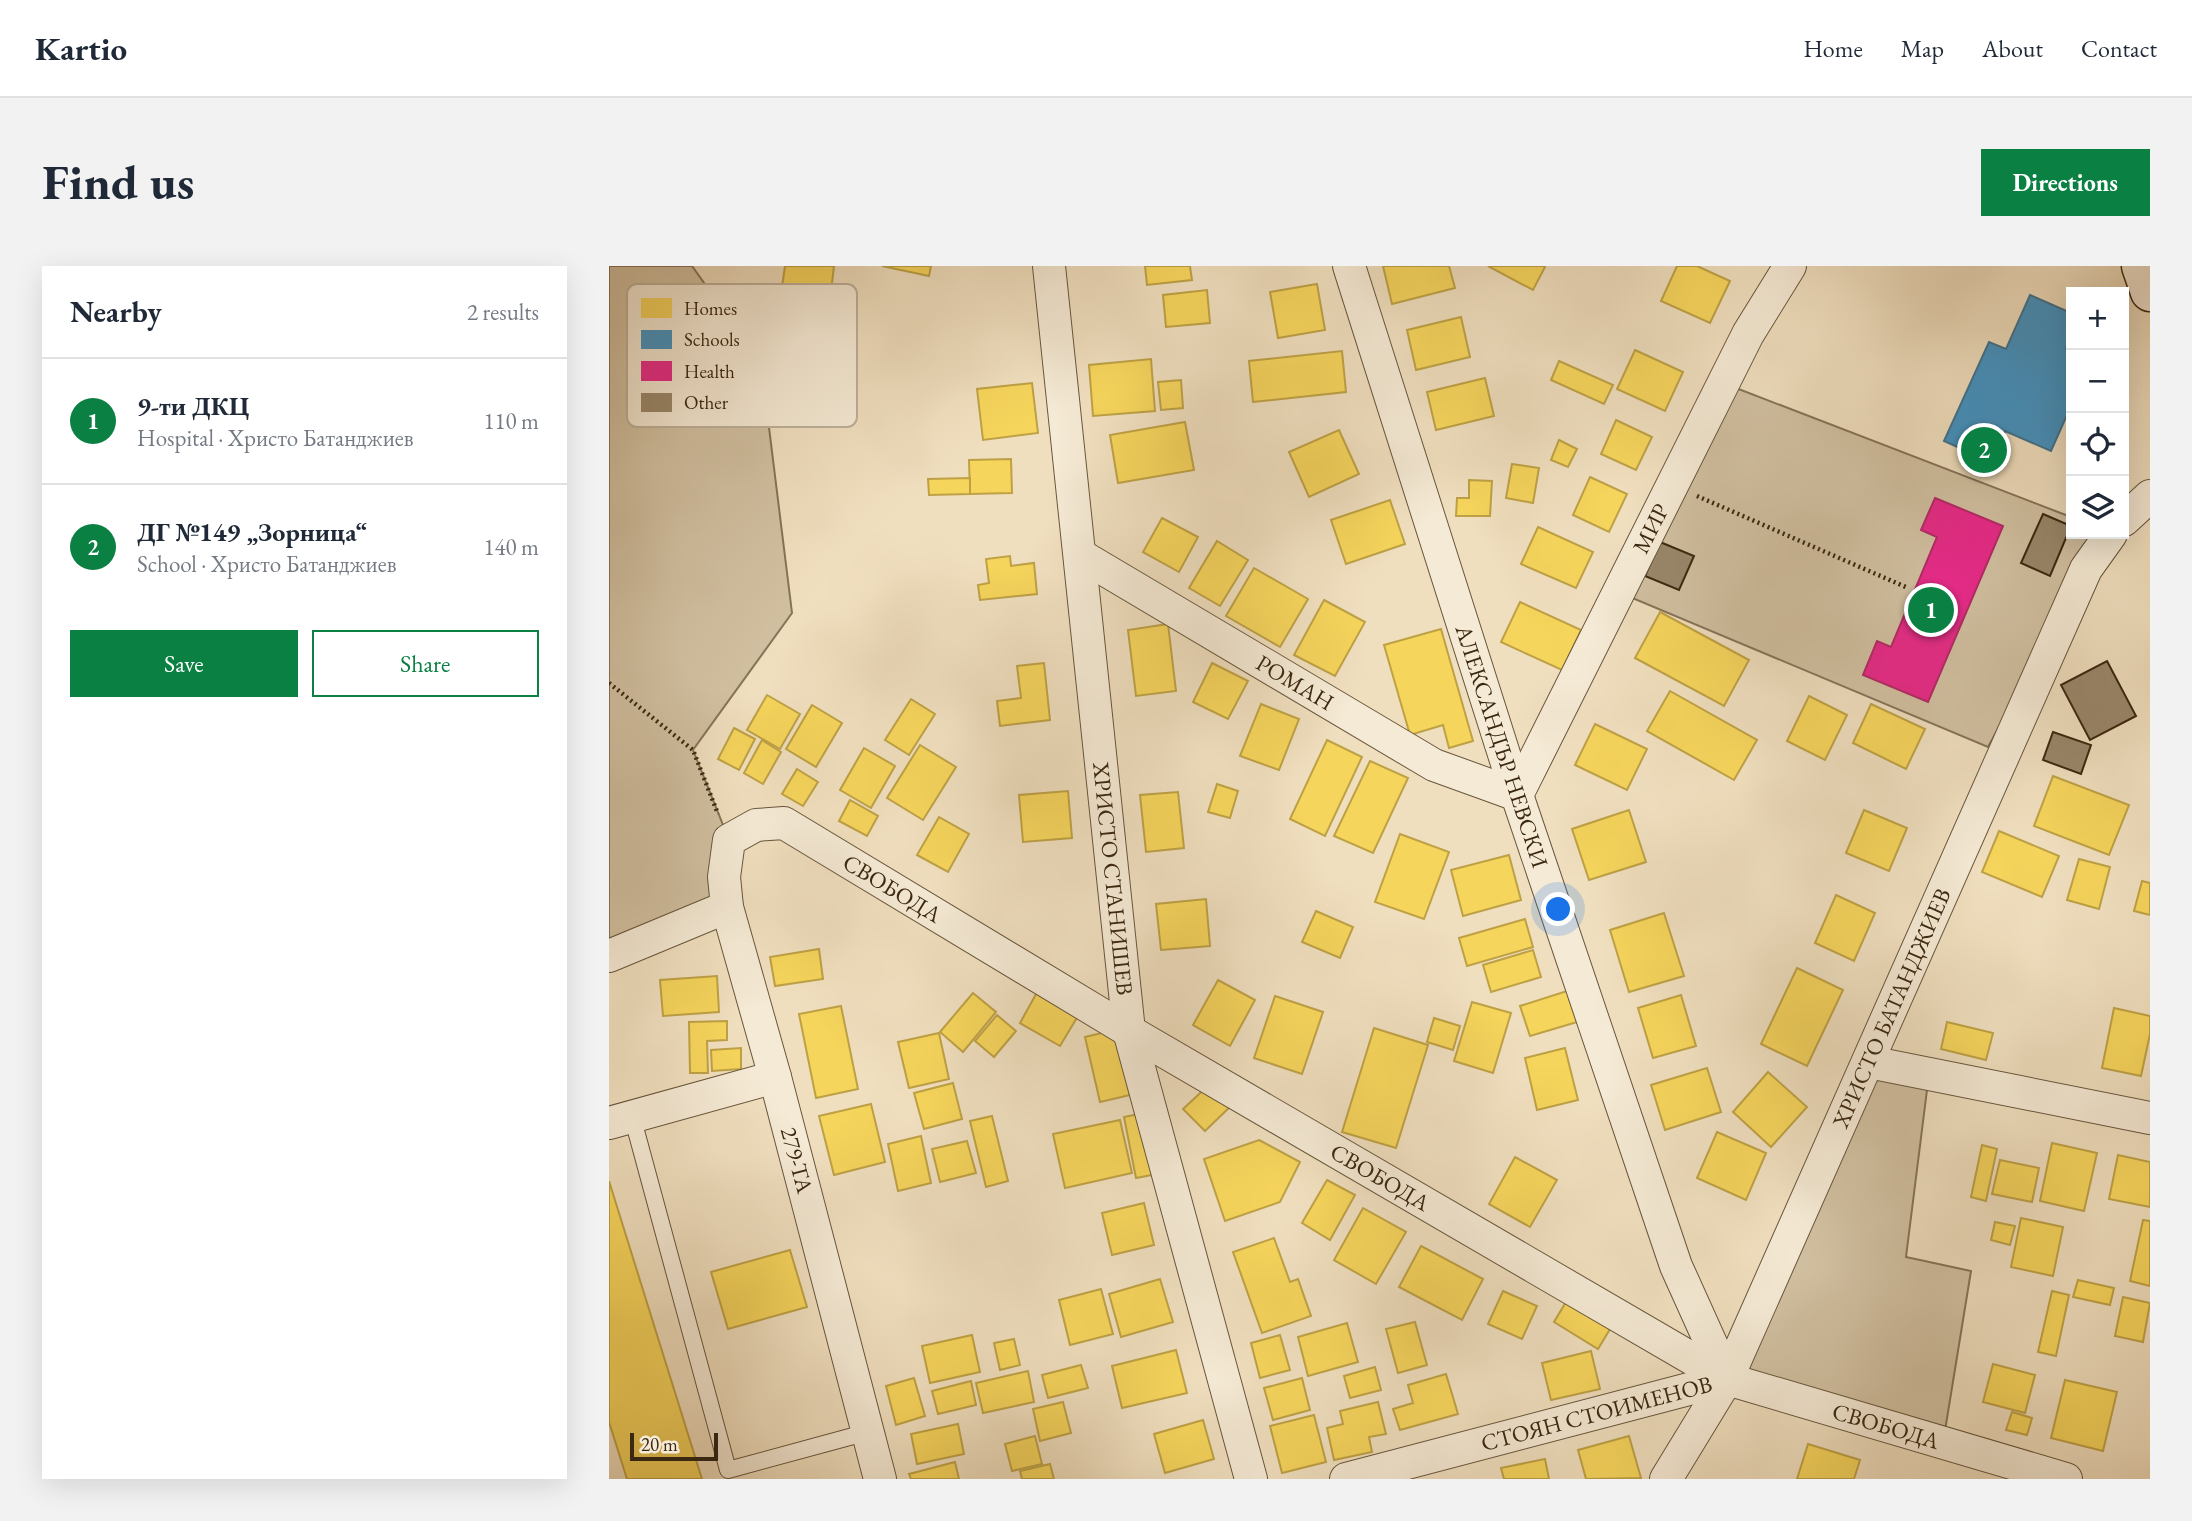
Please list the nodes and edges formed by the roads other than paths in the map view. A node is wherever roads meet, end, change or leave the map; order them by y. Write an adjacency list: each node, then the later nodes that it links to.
1 (1049, 266): 9 (street, ХРИСТО СТАНИШЕВ)
2 (1349, 266): 10 (street, АЛЕКСАНДЪР НЕВСКИ)
3 (1790, 266): 10 (street, МИР)
4 (2141, 266): 5 (street)
5 (2150, 292)
6 (2150, 496): 7 (street)
7 (2129, 515)
8 (2107, 539): 15 (street, ХРИСТО БАТАНДЖИЕВ)
9 (1080, 555): 10 (street, РОМАН); 14 (street, ХРИСТО СТАНИШЕВ)
10 (1517, 795): 19 (street, АЛЕКСАНДЪР НЕВСКИ)
11 (729, 840): 12 (street, 279-ТА); 14 (street, СВОБОДА)
12 (727, 906): 13 (street); 16 (street, 279-ТА)
13 (609, 956)
14 (1129, 1031): 19 (street, СВОБОДА); 22 (street, ХРИСТО СТАНИШЕВ)
15 (1869, 1062): 17 (street); 19 (street, ХРИСТО БАТАНДЖИЕВ)
16 (775, 1077): 18 (street); 20 (street, 279-ТА)
17 (2150, 1118)
18 (621, 1119): 20 (lane)
19 (1727, 1379): 23 (street, СТОЯН СТОИМЕНОВ); 24 (street, ХРИСТО БАТАНДЖИЕВ); 25 (street, СВОБОДА)
20 (868, 1432): 21 (street, 279-ТА)
21 (880, 1479)
22 (1251, 1479)
23 (1346, 1479)
24 (1667, 1479)
25 (2066, 1479)

